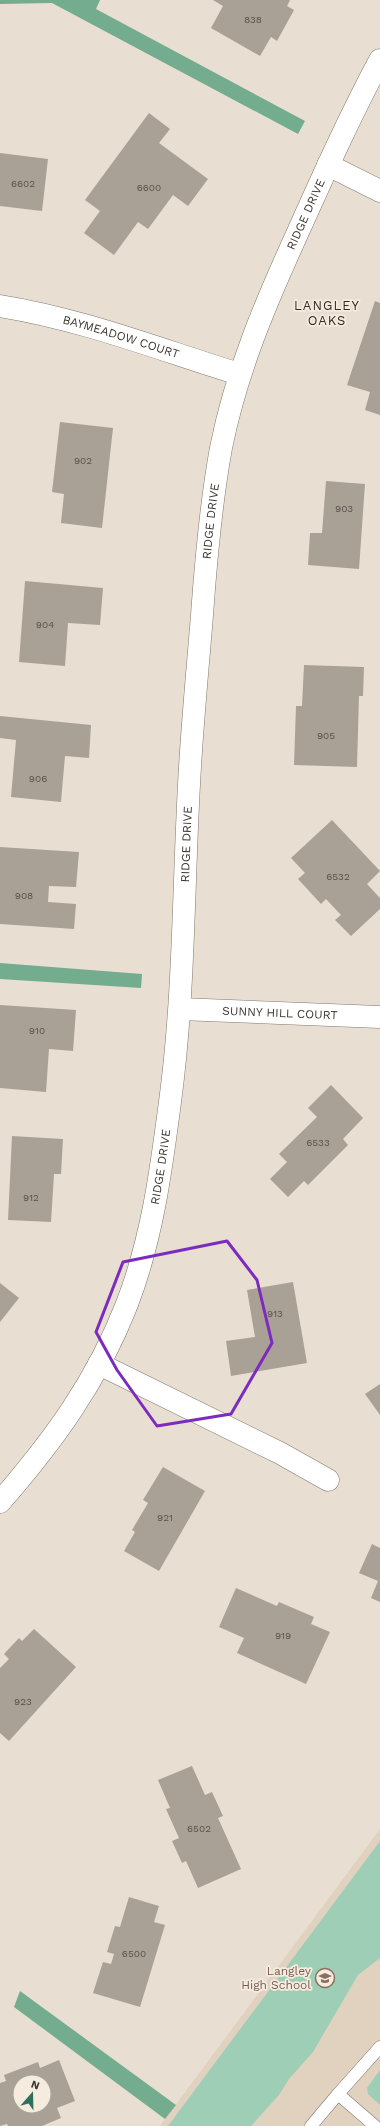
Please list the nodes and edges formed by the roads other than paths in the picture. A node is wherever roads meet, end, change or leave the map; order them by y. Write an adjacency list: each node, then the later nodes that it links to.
1 (380, 60): 2 (street, RIDGE DRIVE)
2 (328, 165): 3 (street, RIDGE DRIVE); 5 (street, RIDGE DRIVE)
3 (380, 192)
4 (0, 306): 5 (street, BAYMEADOW COURT)
5 (239, 374): 6 (street, RIDGE DRIVE)
6 (180, 1009): 7 (street, SUNNY HILL COURT); 8 (street, RIDGE DRIVE)
7 (380, 1017)
8 (99, 1364): 9 (street); 10 (street, RIDGE DRIVE)
9 (328, 1480)
10 (0, 1502)
11 (380, 2047): 12 (lane)
12 (338, 2094): 13 (lane); 14 (lane)
13 (311, 2126)
14 (375, 2126)

